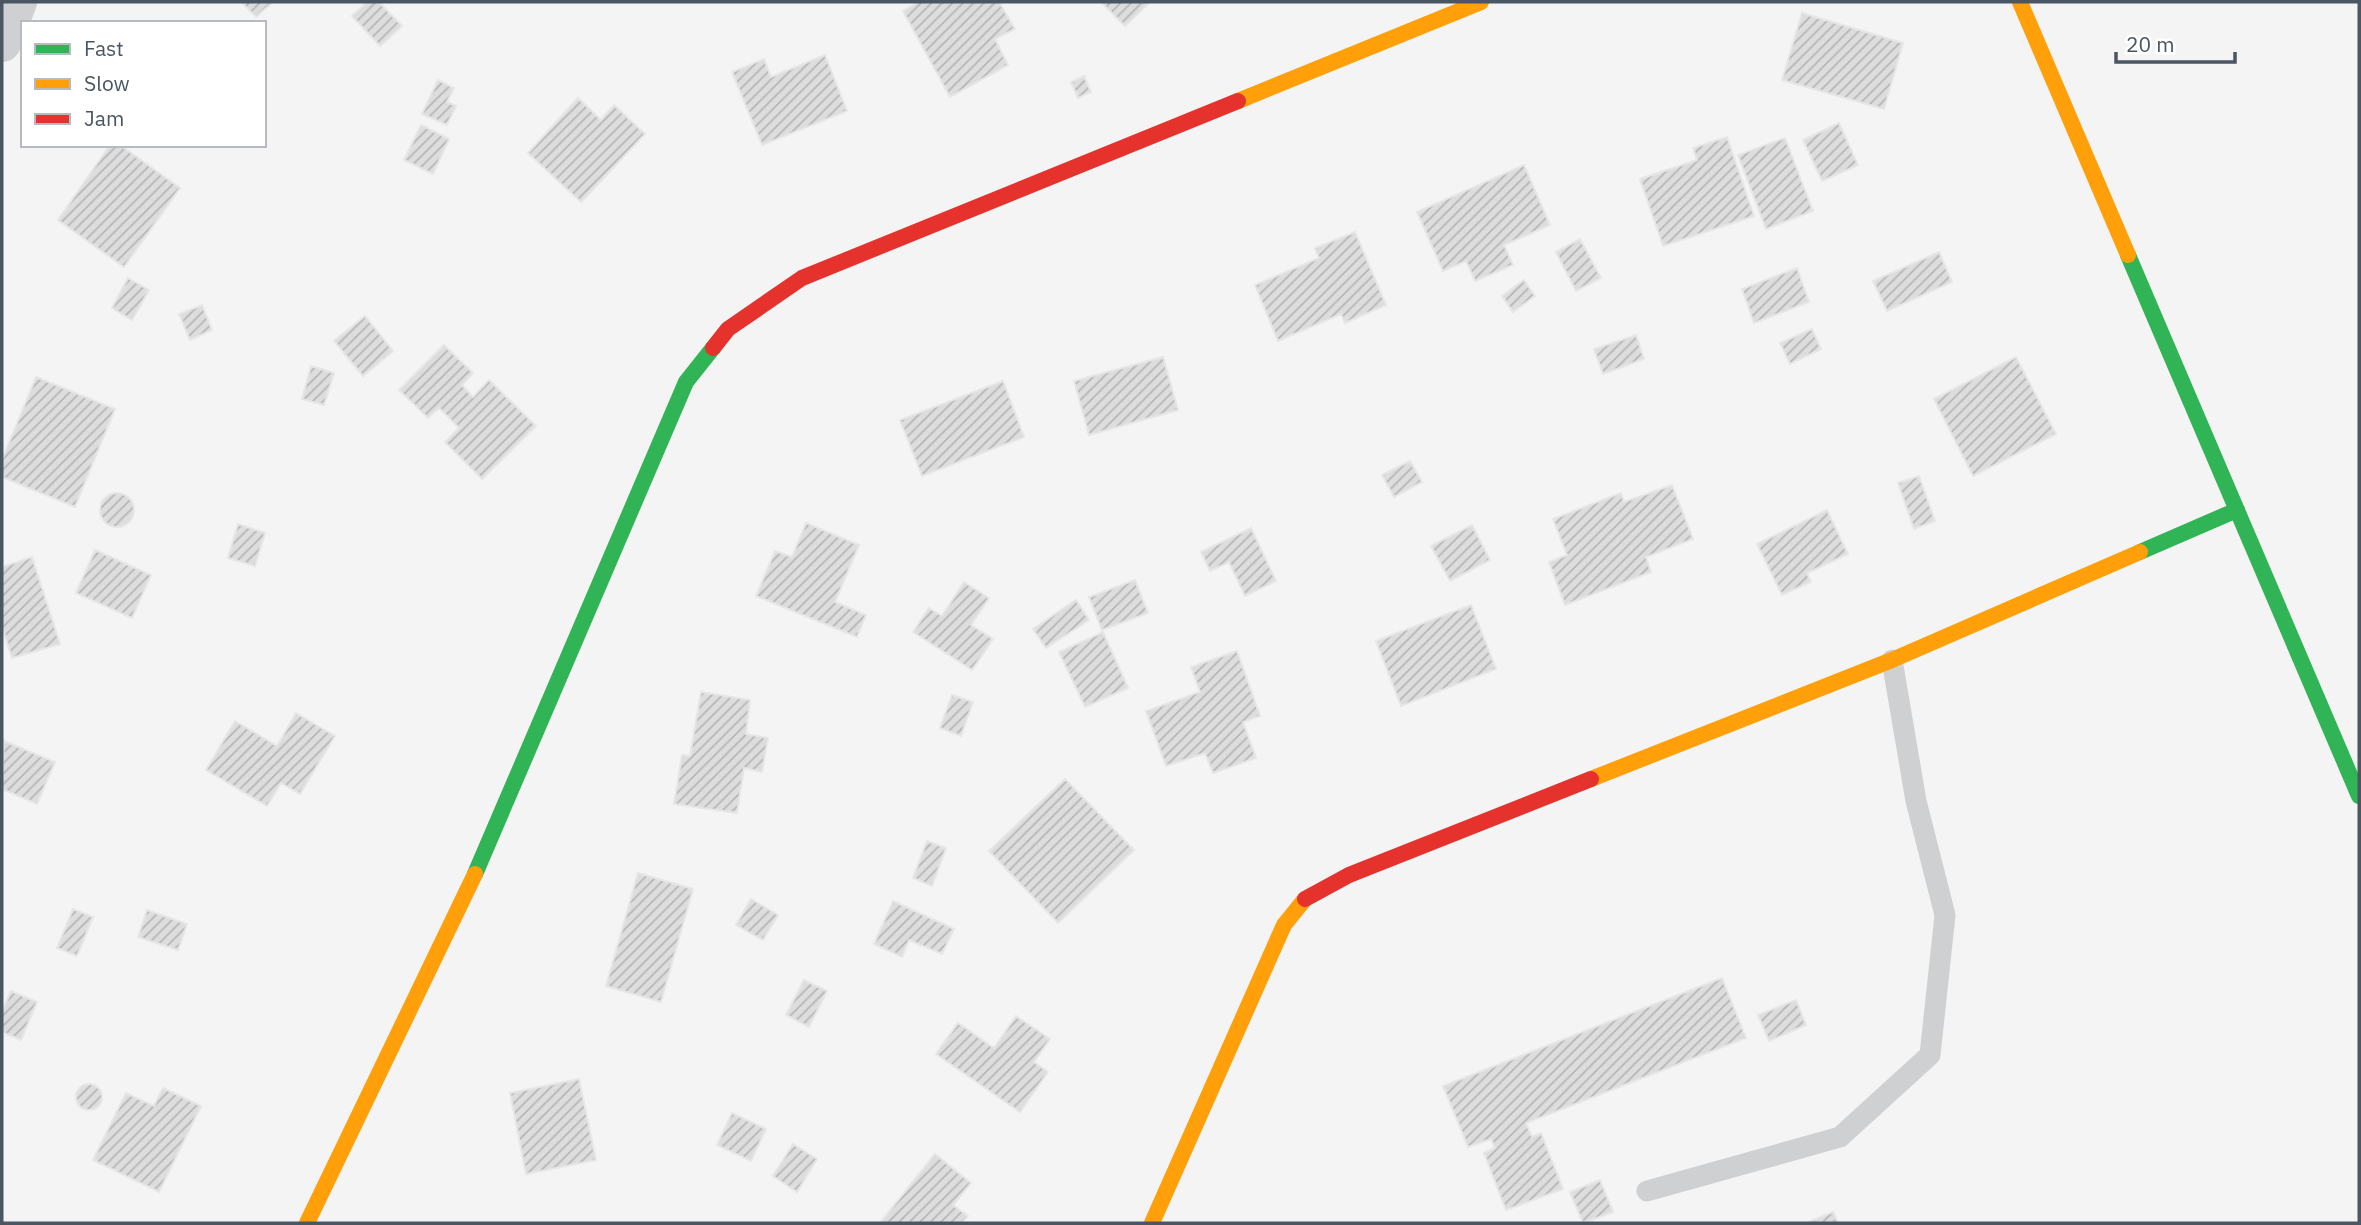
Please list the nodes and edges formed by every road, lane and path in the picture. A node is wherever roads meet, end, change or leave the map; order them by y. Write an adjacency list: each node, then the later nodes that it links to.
1 (18, 2): 4 (street)
2 (1481, 2): 9 (street)
3 (2020, 2): 5 (street)
4 (2, 43)
5 (2237, 510): 6 (street); 7 (street)
6 (1892, 660): 8 (lane); 10 (street)
7 (2359, 796)
8 (1647, 1191)
9 (307, 1223)
10 (1152, 1223)

